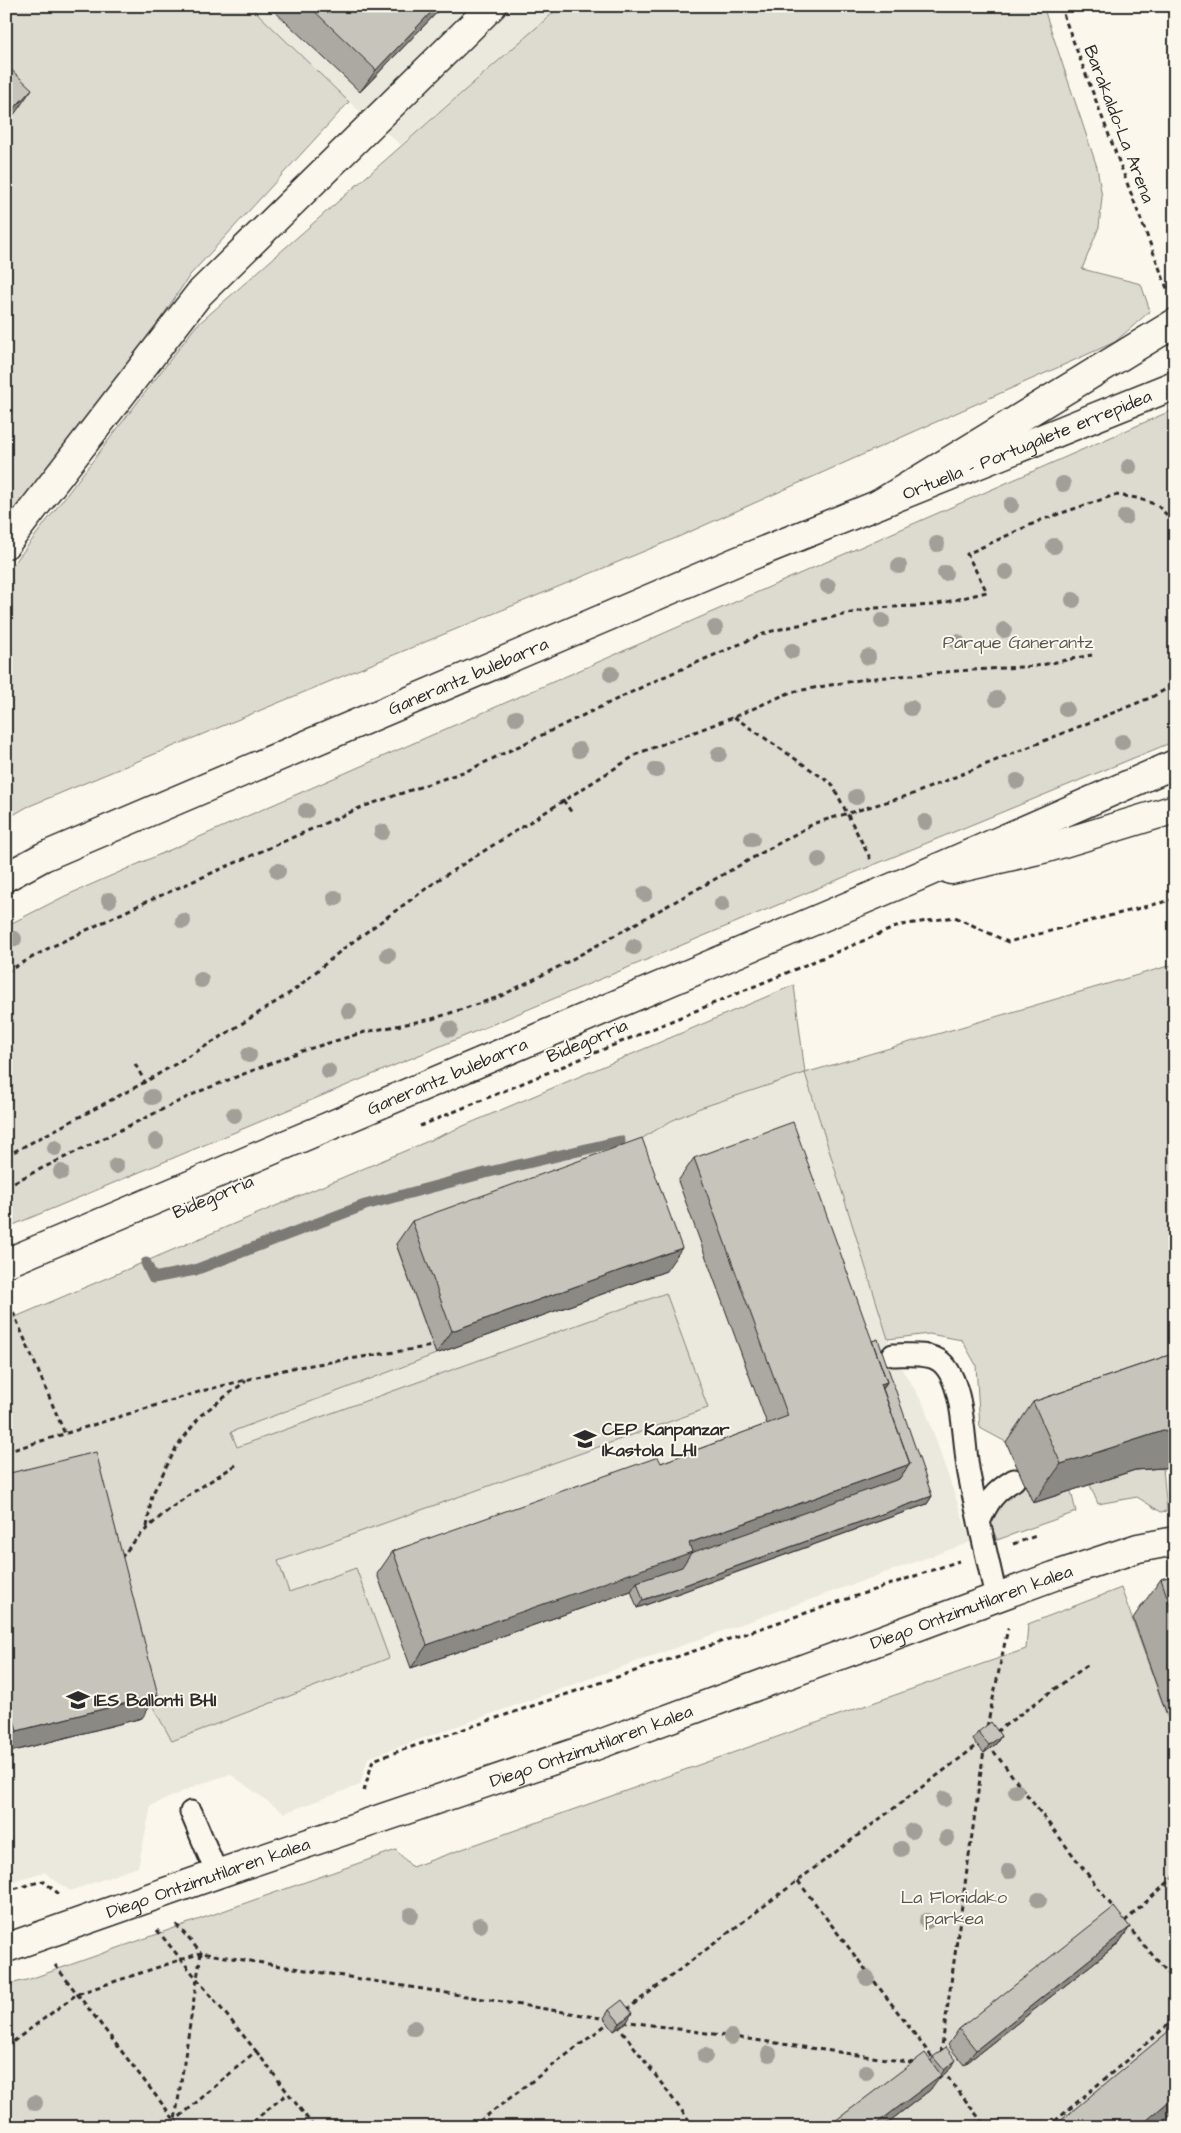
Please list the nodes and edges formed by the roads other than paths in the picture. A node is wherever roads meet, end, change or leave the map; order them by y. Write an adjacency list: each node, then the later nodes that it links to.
1 (492, 6): 5 (street)
2 (1173, 311): 4 (street)
3 (1175, 385): 4 (street, Ortuella - Portugalete errepidea)
4 (879, 504): 8 (street, Ganerantz bulebarra)
5 (6, 544)
6 (1175, 764): 9 (street)
7 (1175, 809): 9 (street)
8 (6, 877)
9 (917, 877): 10 (street, Ganerantz bulebarra)
10 (6, 1263)
11 (893, 1355): 13 (lane)
12 (1014, 1480): 13 (lane)
13 (979, 1522): 15 (lane)
14 (1175, 1541): 15 (street, Diego Ontzimutilaren kalea)
15 (996, 1597): 17 (street, Diego Ontzimutilaren kalea)
16 (191, 1812): 17 (lane)
17 (217, 1874): 18 (street, Diego Ontzimutilaren kalea)
18 (6, 1948)

